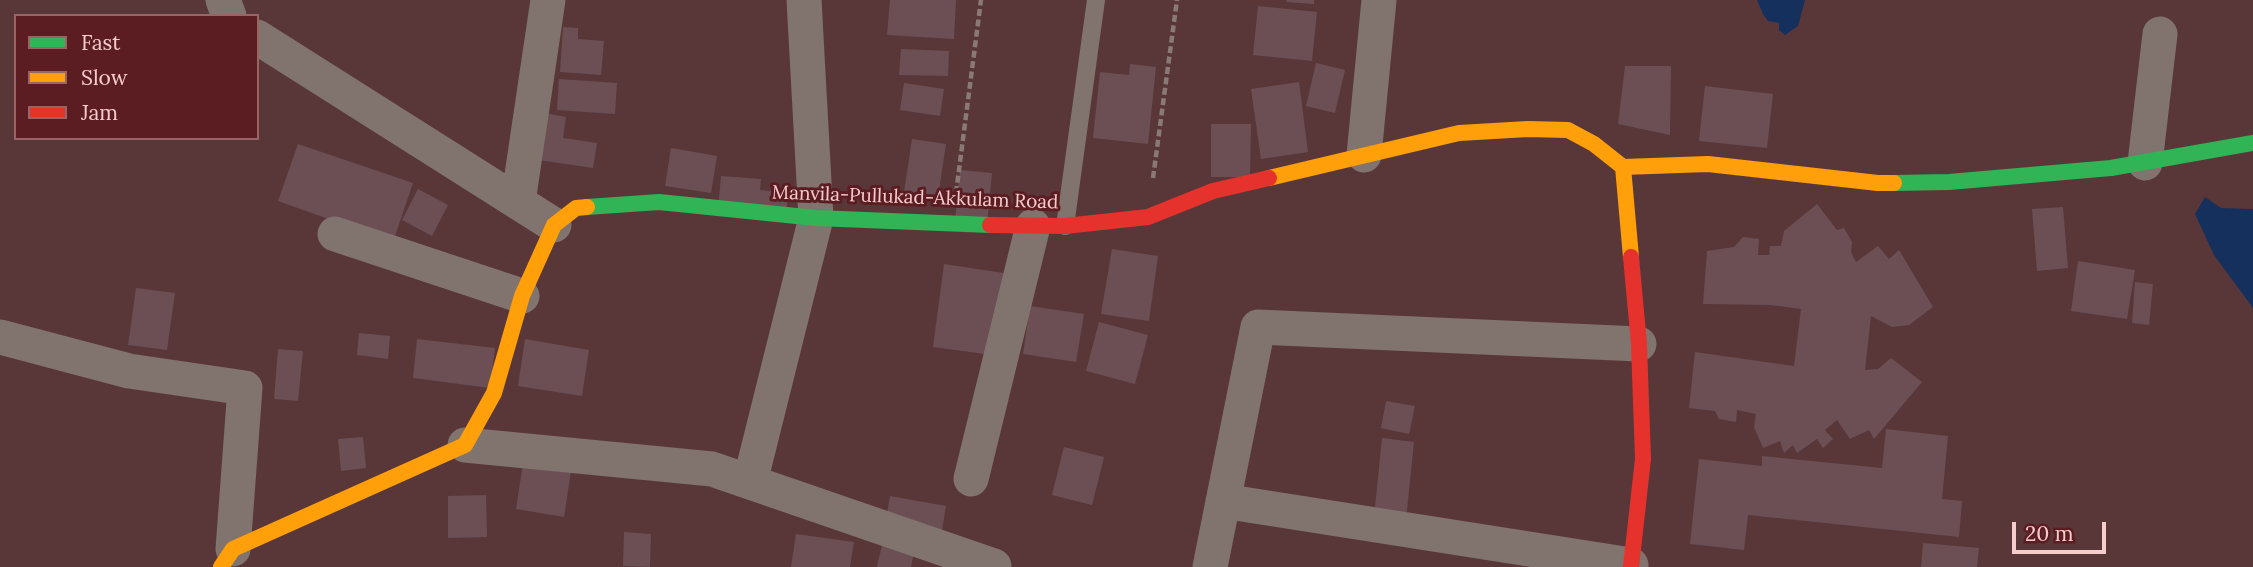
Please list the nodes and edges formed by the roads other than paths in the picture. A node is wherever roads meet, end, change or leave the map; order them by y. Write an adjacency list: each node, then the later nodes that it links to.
1 (548, 0): 11 (street)
2 (804, 0): 12 (street)
3 (1096, 0): 14 (lane)
4 (1379, 0): 8 (street)
5 (2160, 34): 9 (street)
6 (259, 38): 11 (street)
7 (2253, 143): 9 (street)
8 (1364, 155): 10 (street, Manvila-Pullukad-Akkulam Road); 14 (street, Manvila-Pullukad-Akkulam Road)
9 (2145, 163): 10 (street)
10 (1622, 167): 18 (street)
11 (518, 202): 13 (street)
12 (816, 218): 13 (street, Manvila-Pullukad-Akkulam Road); 14 (street, Manvila-Pullukad-Akkulam Road); 21 (street)
13 (554, 225): 16 (street)
14 (1049, 226): 20 (street)
15 (335, 234): 16 (street)
16 (522, 296): 19 (street)
17 (0, 337): 23 (street)
18 (1639, 344): 22 (street); 25 (street)
19 (465, 445): 21 (street); 23 (street)
20 (971, 479)
21 (750, 482): 24 (street)
22 (1223, 501): 25 (street); 26 (street)
23 (227, 558)
24 (994, 566)
25 (1631, 566)
26 (1210, 567)

